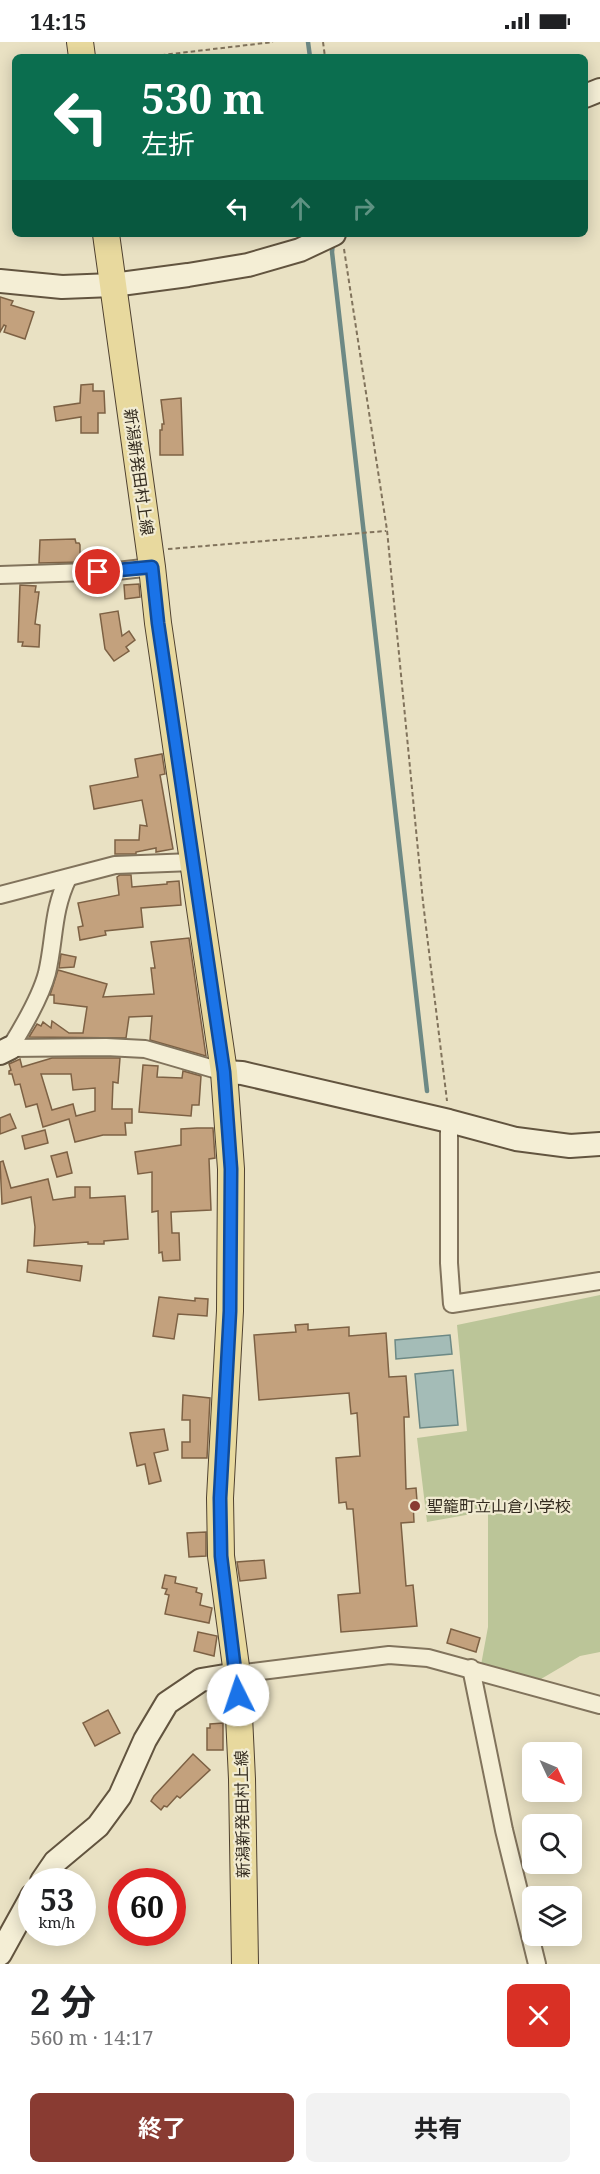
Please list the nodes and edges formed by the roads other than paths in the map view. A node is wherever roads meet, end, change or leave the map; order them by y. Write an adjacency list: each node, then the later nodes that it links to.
1 (106, 237): 4 (main road, 新潟新発田村上線)
2 (339, 240): 4 (street)
3 (0, 281): 4 (street)
4 (113, 285): 5 (main road, 新潟新発田村上線)
5 (151, 559): 6 (street); 7 (main road, 新潟新発田村上線)
6 (0, 575)
7 (193, 862): 8 (street); 11 (main road, 新潟新発田村上線)
8 (68, 878): 9 (street); 10 (street)
9 (0, 895)
10 (5, 1050): 11 (street)
11 (224, 1072): 12 (street); 16 (main road, 新潟新発田村上線)
12 (449, 1120): 13 (street); 14 (street)
13 (600, 1144)
14 (600, 1281)
15 (471, 1668): 16 (street); 17 (street); 22 (street)
16 (237, 1674): 18 (street); 21 (main road, 新潟新発田村上線)
17 (600, 1705)
18 (51, 1868)
19 (18, 1921): 20 (street)
20 (0, 1954)
21 (245, 1964)
22 (537, 1964)

